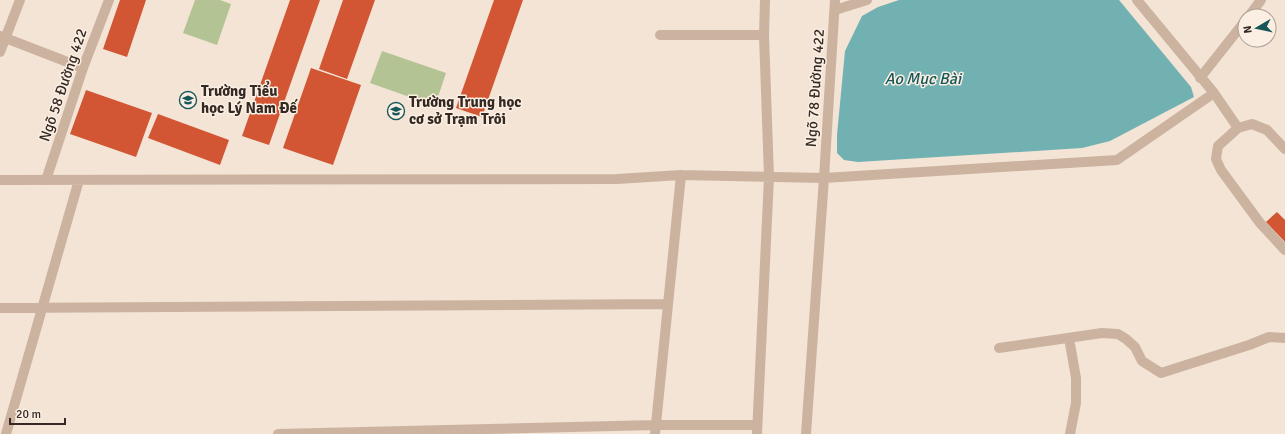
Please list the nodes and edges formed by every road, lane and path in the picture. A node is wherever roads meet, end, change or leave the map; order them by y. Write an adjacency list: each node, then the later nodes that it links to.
1 (20, 0): 10 (street)
2 (109, 0): 12 (street, Ngõ 58 Đường 422)
3 (765, 0): 9 (street)
4 (867, 0): 6 (street)
5 (1137, 0): 13 (street)
6 (835, 5): 19 (street, Ngõ 78 Đường 422)
7 (1237, 31): 13 (street)
8 (660, 35): 9 (street)
9 (764, 35): 18 (street)
10 (3, 36): 11 (street); 12 (street, Ngõ 58 Đường 422)
11 (0, 52)
12 (83, 68): 21 (street, Ngõ 58 Đường 422)
13 (1200, 78): 14 (street)
14 (1214, 93): 15 (street); 19 (street)
15 (1238, 128): 16 (street); 23 (street)
16 (1285, 149)
17 (681, 175): 18 (street); 22 (street); 24 (street)
18 (769, 177): 19 (street); 31 (street)
19 (824, 178): 35 (street, Ngõ 78 Đường 422)
20 (0, 180): 21 (street)
21 (46, 180): 22 (street)
22 (79, 180): 26 (street)
23 (1285, 250)
24 (668, 304): 26 (street); 30 (street)
25 (0, 308): 26 (street)
26 (42, 308): 33 (street)
27 (1069, 338): 28 (street); 29 (street); 36 (street)
28 (1285, 338)
29 (999, 348)
30 (656, 429): 31 (street); 32 (street)
31 (757, 430)
32 (355, 433): 34 (street)
33 (6, 434)
34 (278, 434)
35 (806, 434)
36 (1070, 434)

